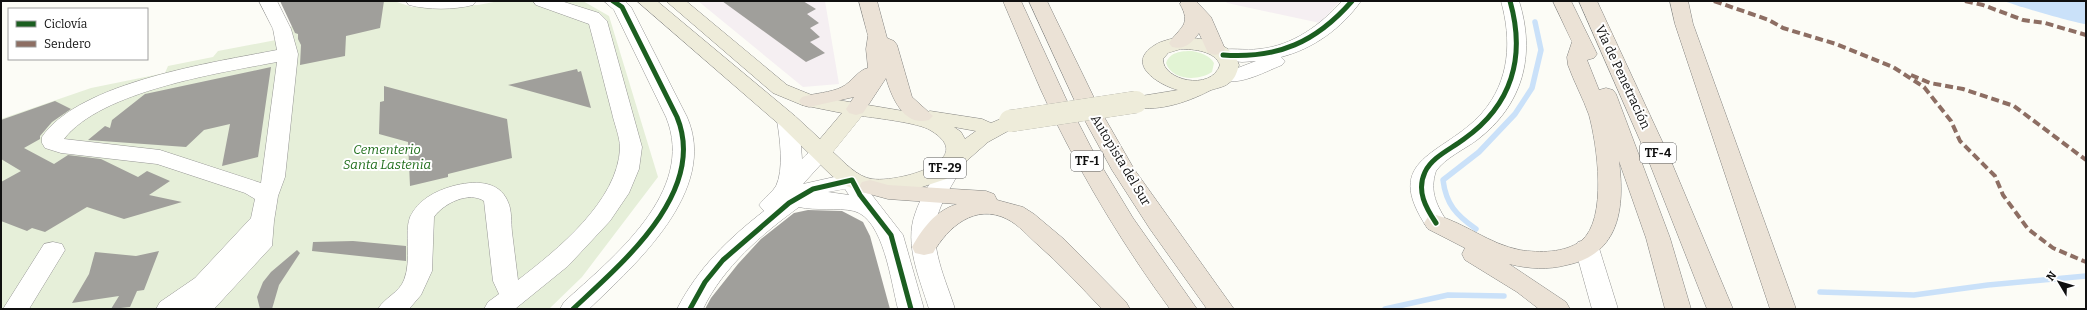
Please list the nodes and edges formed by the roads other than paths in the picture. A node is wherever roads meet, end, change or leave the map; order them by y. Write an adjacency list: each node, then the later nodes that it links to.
1 (268, 1): 24 (street)
2 (416, 1): 3 (street)
3 (467, 1)
4 (542, 1): 47 (street)
5 (613, 1): 53 (street)
6 (646, 1): 34 (main road)
7 (675, 1): 29 (main road, TF-29)
8 (868, 1): 19 (highway)
9 (1012, 1): 58 (highway, TF-1)
10 (1038, 1): 18 (highway, Autopista del Sur / TF-1)
11 (1050, 1): 18 (highway)
12 (1352, 1): 22 (street)
13 (1510, 1): 42 (street)
14 (1562, 1): 20 (highway, Vía de Penetración / TF-4)
15 (1588, 1): 63 (highway, Vía de Penetración / TF-4)
16 (1679, 1): 64 (highway)
17 (1189, 4): 21 (highway); 23 (highway)
18 (1054, 35): 59 (highway, Autopista del Sur / TF-1)
19 (878, 36): 25 (highway); 32 (highway)
20 (1582, 41): 45 (highway); 62 (highway, Vía de Penetración / TF-4)
21 (1180, 43): 23 (main road); 26 (main road)
22 (1299, 45): 23 (street); 27 (street)
23 (1219, 52): 27 (main road)
24 (288, 54): 38 (street); 38 (street)
25 (876, 64): 29 (highway); 31 (highway)
26 (1159, 76): 28 (main road); 30 (main road)
27 (1226, 76): 28 (main road)
28 (1206, 86): 30 (main road)
29 (809, 101): 31 (main road, TF-29)
30 (1136, 102): 33 (main road, bridge)
31 (856, 109): 32 (main road, TF-29); 35 (main road)
32 (929, 120): 33 (main road); 36 (main road, TF-29)
33 (1010, 121): 36 (main road)
34 (788, 122): 35 (main road); 40 (street)
35 (821, 152): 37 (main road); 40 (street)
36 (955, 160): 37 (main road, TF-29); 39 (street)
37 (864, 192): 39 (highway); 40 (street); 40 (street); 55 (street)
38 (267, 196): 41 (street)
39 (935, 196): 43 (highway); 44 (street)
40 (785, 197): 54 (street)
41 (262, 221): 49 (street); 50 (street)
42 (1436, 223): 45 (highway); 60 (highway)
43 (1056, 246): 44 (highway); 57 (highway)
44 (924, 247): 56 (street)
45 (1587, 248): 61 (street)
46 (53, 250): 48 (street)
47 (518, 294): 51 (street); 52 (street)
48 (16, 309)
49 (169, 309)
50 (198, 309)
51 (391, 309)
52 (497, 309)
53 (573, 309)
54 (690, 309)
55 (911, 309)
56 (942, 309)
57 (1117, 309)
58 (1184, 309)
59 (1222, 309)
60 (1557, 309)
61 (1605, 309)
62 (1678, 309)
63 (1720, 309)
64 (1783, 309)

